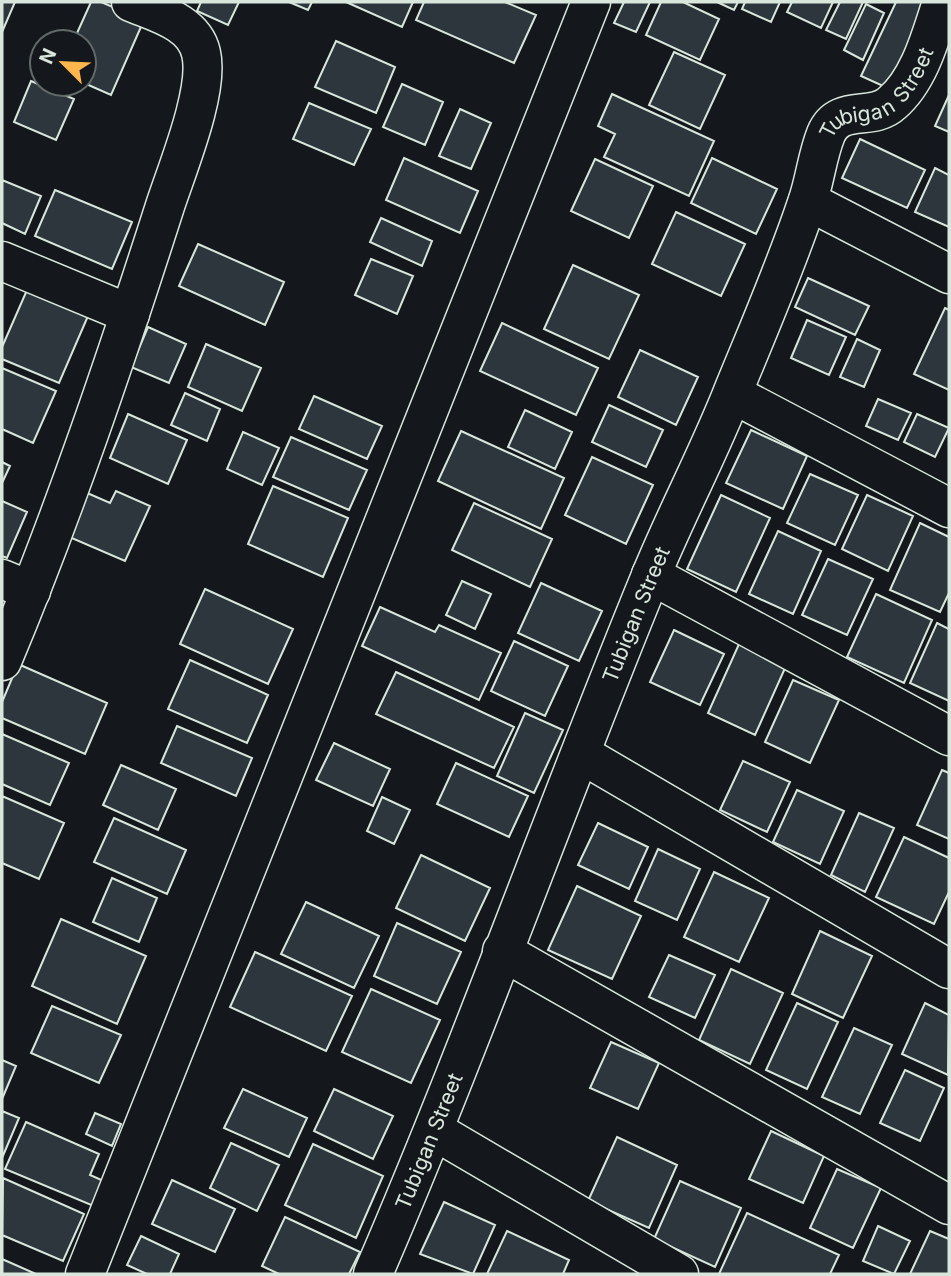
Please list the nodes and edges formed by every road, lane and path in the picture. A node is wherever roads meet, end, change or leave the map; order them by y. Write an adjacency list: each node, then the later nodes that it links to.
1 (131, 2): 8 (street)
2 (591, 2): 20 (street)
3 (942, 2): 4 (street, Tubigan Street)
4 (938, 51): 5 (street, Tubigan Street)
5 (808, 201): 7 (street); 9 (street, Tubigan Street)
6 (2, 261): 8 (street)
7 (949, 274)
8 (130, 314): 12 (street)
9 (733, 394): 10 (street); 11 (street, Tubigan Street)
10 (949, 508)
11 (651, 575): 14 (street); 15 (street, Tubigan Street)
12 (16, 585): 13 (street)
13 (2, 661)
14 (949, 736)
15 (580, 754): 16 (street, Tubigan Street); 17 (street)
16 (502, 951): 18 (street, Tubigan Street); 19 (street)
17 (949, 969)
18 (435, 1131): 21 (street, Tubigan Street); 22 (street)
19 (949, 1205)
20 (85, 1274)
21 (373, 1274)
22 (679, 1274)

